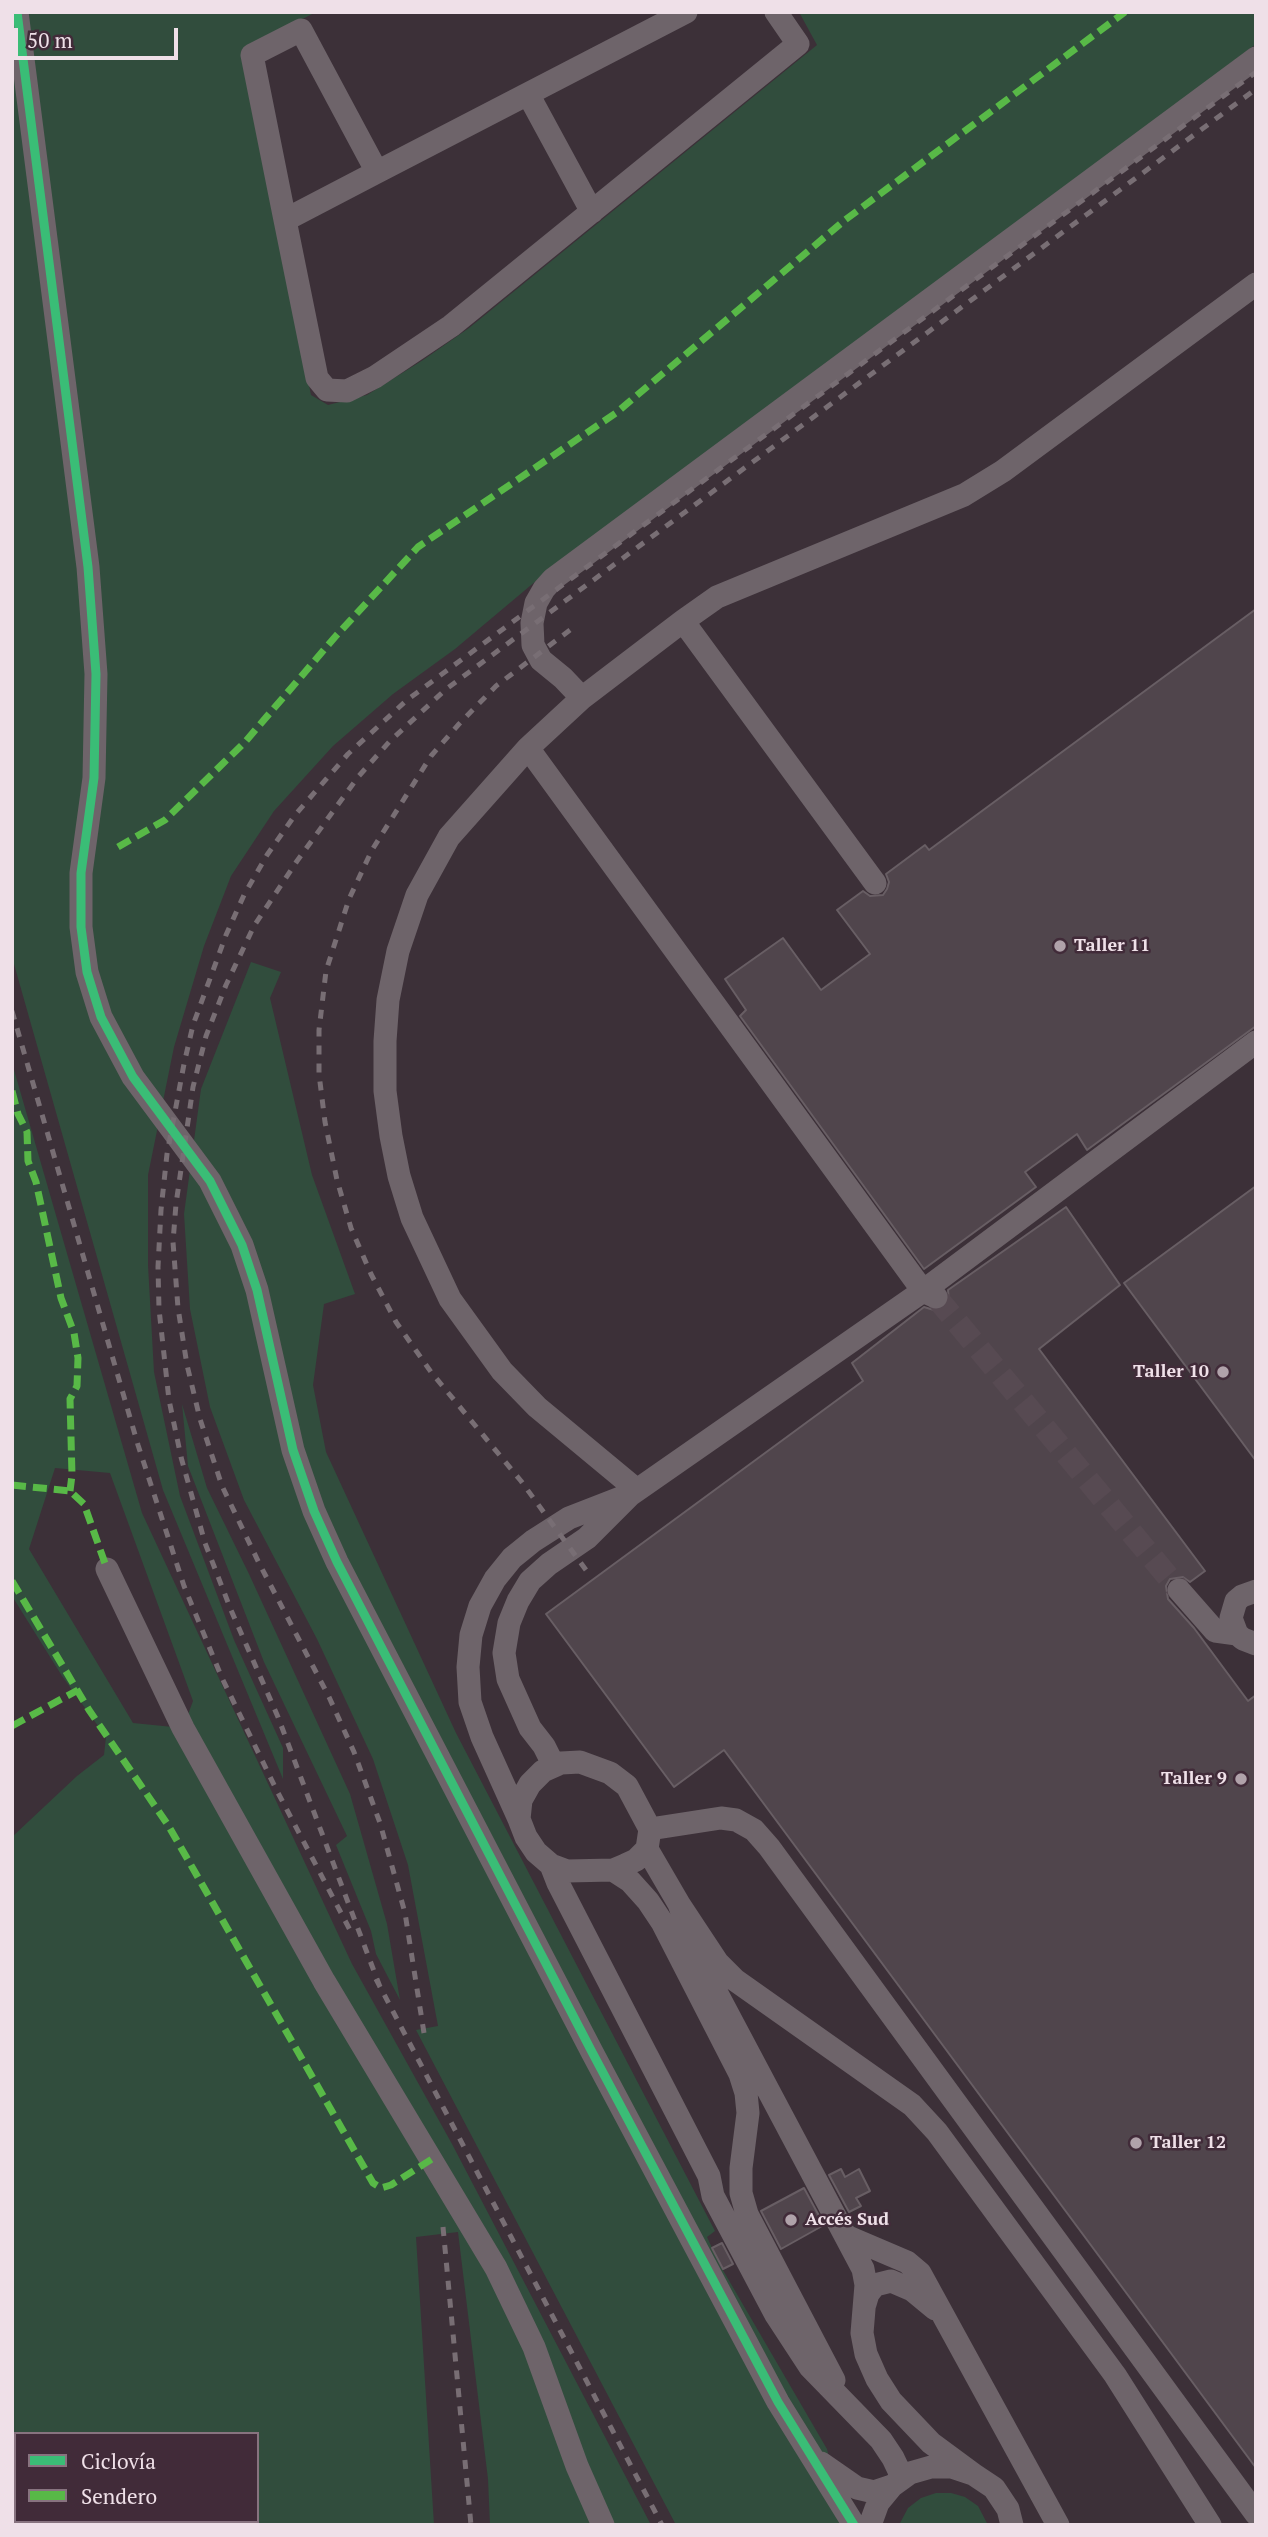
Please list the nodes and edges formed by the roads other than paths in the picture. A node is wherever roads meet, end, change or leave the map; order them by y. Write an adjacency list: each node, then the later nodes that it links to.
1 (17, 12): 31 (street)
2 (687, 12): 5 (street)
3 (776, 12): 7 (street)
4 (1256, 58): 11 (street)
5 (528, 94): 6 (street); 7 (street)
6 (377, 172): 8 (street); 8 (street)
7 (592, 212): 8 (street)
8 (285, 220)
9 (1256, 284): 10 (street)
10 (683, 621): 11 (street); 13 (street)
11 (582, 698): 12 (street)
12 (528, 748): 15 (street); 16 (street)
13 (875, 883)
14 (1256, 1042): 15 (street)
15 (929, 1294): 16 (street)
16 (634, 1492): 21 (street); 22 (street)
17 (107, 1569): 36 (street)
18 (1179, 1590): 20 (street)
19 (1256, 1591): 20 (street)
20 (1246, 1639)
21 (554, 1766): 22 (street); 23 (street)
22 (519, 1819): 24 (street)
23 (648, 1839): 25 (street); 26 (street); 34 (street)
24 (551, 1865): 25 (street); 30 (street)
25 (613, 1870): 30 (street)
26 (679, 1904): 27 (street); 40 (street)
27 (846, 2236): 28 (street); 29 (street)
28 (865, 2304): 29 (street); 32 (street)
29 (949, 2324): 35 (street)
30 (847, 2405): 33 (street)
31 (813, 2458): 33 (street); 37 (street)
32 (973, 2474): 33 (street); 39 (street)
33 (897, 2481): 38 (street)
34 (1256, 2514)
35 (1055, 2523)
36 (603, 2525)
37 (854, 2525)
38 (870, 2525)
39 (1012, 2525)
40 (1210, 2525)

